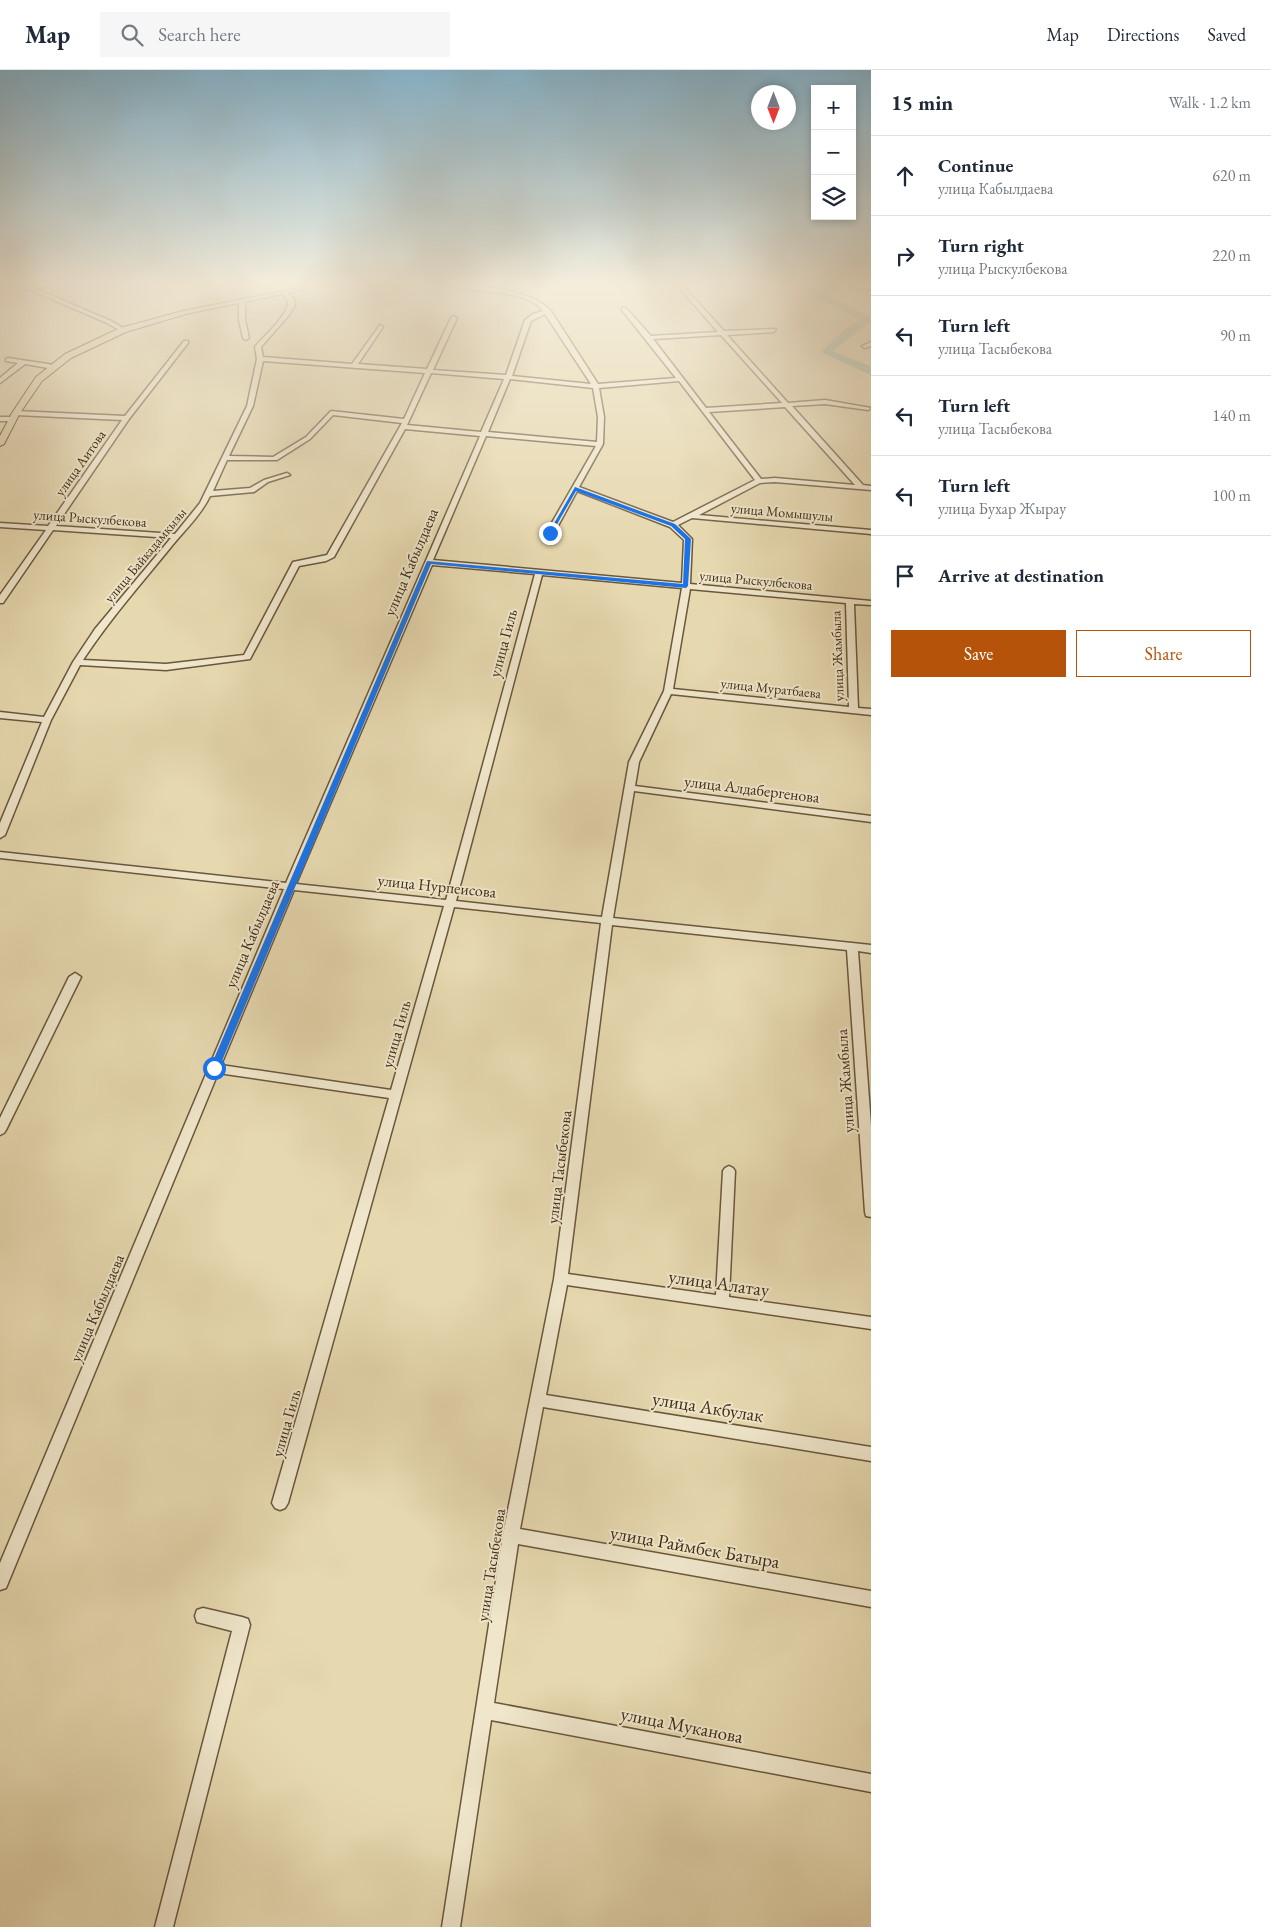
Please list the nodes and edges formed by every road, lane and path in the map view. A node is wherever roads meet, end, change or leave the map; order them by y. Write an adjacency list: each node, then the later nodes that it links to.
1 (430, 371): 21 (street)
2 (12, 372): 13 (street)
3 (48, 372): 18 (main road)
4 (163, 372): 19 (street, улица Аитова)
5 (257, 372): 25 (street, улица Байкадамкызы)
6 (437, 372): 11 (street)
7 (510, 372): 11 (street, улица Кабылдаева)
8 (587, 372): 14 (street)
9 (676, 372): 12 (street)
10 (758, 372): 15 (street)
11 (508, 378): 14 (street); 22 (street, улица Кабылдаева)
12 (682, 380): 14 (street); 17 (street)
13 (0, 381)
14 (596, 386): 24 (street)
15 (788, 404): 16 (street); 17 (street); 29 (street)
16 (868, 408)
17 (705, 410): 27 (street)
18 (15, 416): 19 (street); 20 (street); 23 (main road)
19 (127, 418): 35 (street, улица Аитова)
20 (0, 419)
21 (405, 424): 22 (street); 25 (street); 45 (street)
22 (483, 434): 24 (street); 39 (street, улица Кабылдаева)
23 (0, 444)
24 (600, 444): 28 (street)
25 (226, 458): 31 (street, улица Байкадамкызы)
26 (287, 475): 31 (street)
27 (759, 480): 29 (street); 32 (street)
28 (575, 488): 34 (street); 37 (street)
29 (862, 488): 30 (street)
30 (871, 488)
31 (208, 494): 38 (street, улица Байкадамкызы)
32 (690, 516): 34 (street); 36 (street, улица Момышулы)
33 (0, 525): 35 (street, улица Рыскулбекова)
34 (673, 525): 41 (street, улица Тасыбекова)
35 (50, 527): 38 (street, улица Рыскулбекова); 42 (street, улица Аитова)
36 (871, 532)
37 (550, 533)
38 (178, 536): 45 (street, улица Байкадамкызы)
39 (429, 562): 40 (street, улица Рыскулбекова); 55 (street, улица Кабылдаева)
40 (539, 572): 41 (street, улица Рыскулбекова); 56 (street, улица Гиль)
41 (686, 586): 43 (street, улица Рыскулбекова); 46 (street, улица Тасыбекова)
42 (0, 601)
43 (850, 601): 44 (street, улица Рыскулбекова); 47 (street, улица Жамбыла)
44 (871, 603)
45 (77, 662): 50 (street, улица Байкадамкызы)
46 (668, 691): 47 (street, улица Муратбаева); 51 (street, улица Тасыбекова)
47 (854, 711): 48 (street, улица Муратбаева)
48 (871, 712)
49 (0, 715): 50 (street)
50 (46, 720): 53 (street, улица Байкадамкызы)
51 (630, 788): 52 (street, улица Алдабергенова); 57 (street, улица Тасыбекова)
52 (871, 819)
53 (0, 834)
54 (0, 855): 55 (street, улица Нурпеисова)
55 (290, 886): 56 (street, улица Нурпеисова); 61 (street, улица Кабылдаева)
56 (450, 904): 57 (street, улица Нурпеисова); 62 (street, улица Гиль)
57 (607, 920): 58 (street, улица Нурпеисова); 67 (street, улица Тасыбекова)
58 (852, 947): 59 (street, улица Нурпеисова); 66 (street, улица Жамбыла)
59 (871, 949)
60 (75, 977): 63 (street)
61 (214, 1068): 62 (street); 74 (street, улица Кабылдаева)
62 (396, 1095): 72 (street, улица Гиль)
63 (4, 1113): 64 (street)
64 (0, 1130)
65 (729, 1171): 68 (street)
66 (871, 1212)
67 (561, 1279): 68 (street, улица Алатау); 70 (street, улица Тасыбекова)
68 (722, 1302): 69 (street, улица Алатау)
69 (871, 1323)
70 (539, 1400): 71 (street, улица Акбулак); 73 (street, улица Тасыбекова)
71 (871, 1454)
72 (280, 1503)
73 (511, 1535): 75 (street, улица Раймбек Батыра); 77 (street, улица Тасыбекова)
74 (0, 1582)
75 (871, 1599)
76 (203, 1616): 79 (street)
77 (484, 1710): 78 (street, улица Муканова); 80 (street, улица Тасыбекова)
78 (871, 1783)
79 (164, 1927)
80 (451, 1927)

